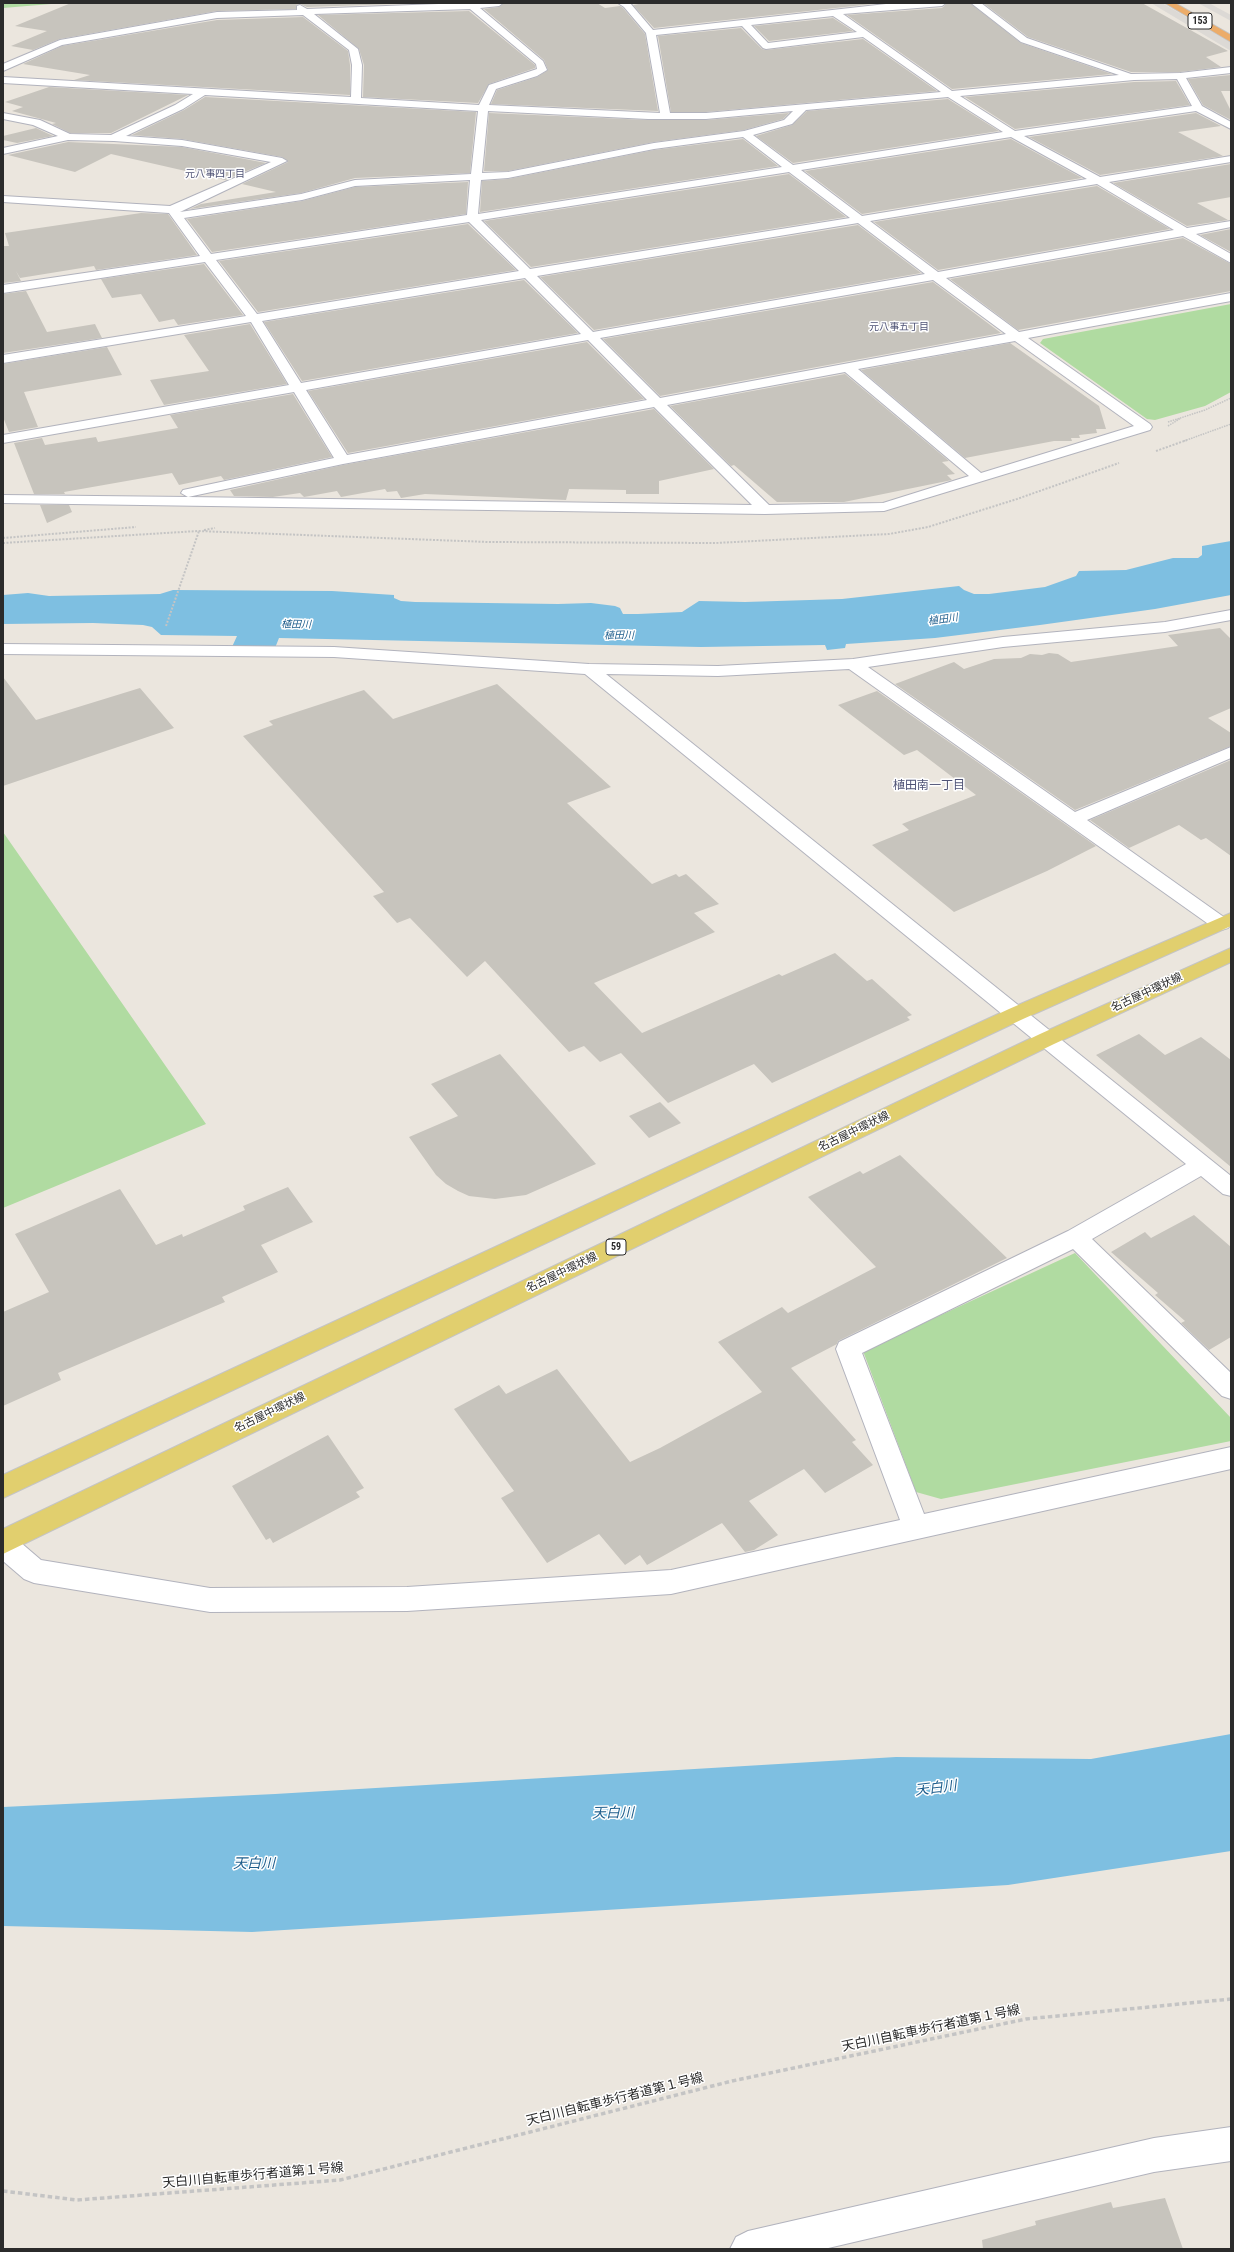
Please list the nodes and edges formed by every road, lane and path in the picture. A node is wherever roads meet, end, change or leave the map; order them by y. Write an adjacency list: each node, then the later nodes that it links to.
1 (292, 3): 8 (street)
2 (499, 3): 7 (street)
3 (622, 3): 11 (street)
4 (942, 3): 9 (street)
5 (974, 3): 19 (street)
6 (1169, 3): 13 (highway, 153)
7 (470, 4): 8 (street); 24 (street)
8 (305, 12): 15 (street); 23 (street)
9 (835, 13): 10 (street); 12 (street)
10 (745, 23): 11 (street); 12 (street)
11 (651, 33): 27 (street)
12 (866, 34): 22 (street)
13 (1231, 38)
14 (3, 56): 15 (street)
15 (22, 59): 16 (street)
16 (3, 68)
17 (1231, 70): 18 (street)
18 (1180, 76): 19 (street); 26 (street)
19 (1134, 77): 22 (street)
20 (3, 80): 21 (street)
21 (204, 91): 23 (street); 33 (street)
22 (952, 95): 25 (street); 31 (street)
23 (356, 99): 24 (street)
24 (483, 108): 27 (street); 37 (street)
25 (802, 108): 27 (street); 30 (street)
26 (1198, 108): 29 (street); 31 (street)
27 (665, 115)
28 (3, 116): 32 (street)
29 (1231, 126)
30 (745, 134): 36 (street); 37 (street)
31 (1013, 134): 36 (street); 38 (street)
32 (68, 137): 33 (street); 34 (street)
33 (114, 138): 40 (street)
34 (3, 150)
35 (1231, 159): 38 (street)
36 (791, 169): 41 (street); 42 (street)
37 (475, 176): 40 (street); 41 (street)
38 (1099, 181): 42 (street); 44 (street)
39 (3, 199): 40 (street)
40 (175, 213): 45 (street)
41 (472, 218): 45 (street); 47 (street)
42 (860, 220): 47 (street); 48 (street)
43 (1231, 224): 44 (street)
44 (1186, 232): 46 (street); 48 (street)
45 (210, 258): 49 (street); 51 (street)
46 (1231, 259)
47 (528, 274): 51 (street); 52 (street)
48 (936, 276): 52 (street); 53 (street)
49 (4, 286)
50 (1231, 297): 53 (street)
51 (254, 318): 54 (street); 56 (street)
52 (590, 336): 56 (street); 58 (street)
53 (1018, 337): 55 (street); 59 (street)
54 (3, 359)
55 (847, 367): 58 (street); 62 (street)
56 (298, 387): 60 (street); 61 (street)
57 (1231, 398): 59 (path)
58 (656, 402): 61 (street); 65 (street)
59 (1145, 427): 62 (street)
60 (3, 439)
61 (343, 460): 64 (street)
62 (978, 478): 65 (street)
63 (3, 499): 64 (street)
64 (150, 501): 65 (street)
65 (765, 510)
66 (198, 531): 69 (path)
67 (1231, 615): 70 (street)
68 (3, 649): 69 (street)
69 (158, 649): 71 (street)
70 (853, 664): 71 (street); 73 (street)
71 (589, 669): 76 (street)
72 (1231, 752): 73 (street)
73 (1072, 820): 74 (street)
74 (1226, 922): 76 (main road)
75 (1231, 954): 77 (main road, 名古屋中環状線 / 59)
76 (1016, 1014): 77 (street); 83 (main road)
77 (1047, 1039): 78 (street); 85 (main road, 名古屋中環状線 / 59)
78 (1203, 1165): 79 (street); 80 (street)
79 (1231, 1188)
80 (1076, 1237): 81 (street); 84 (street)
81 (1231, 1389)
82 (1231, 1458): 84 (street)
83 (3, 1487)
84 (916, 1528): 85 (street)
85 (3, 1543)
86 (1231, 1998): 88 (path, 天白川自転車歩行者道第１号線)
87 (1231, 2144): 89 (street)
88 (3, 2191)
89 (748, 2249)

